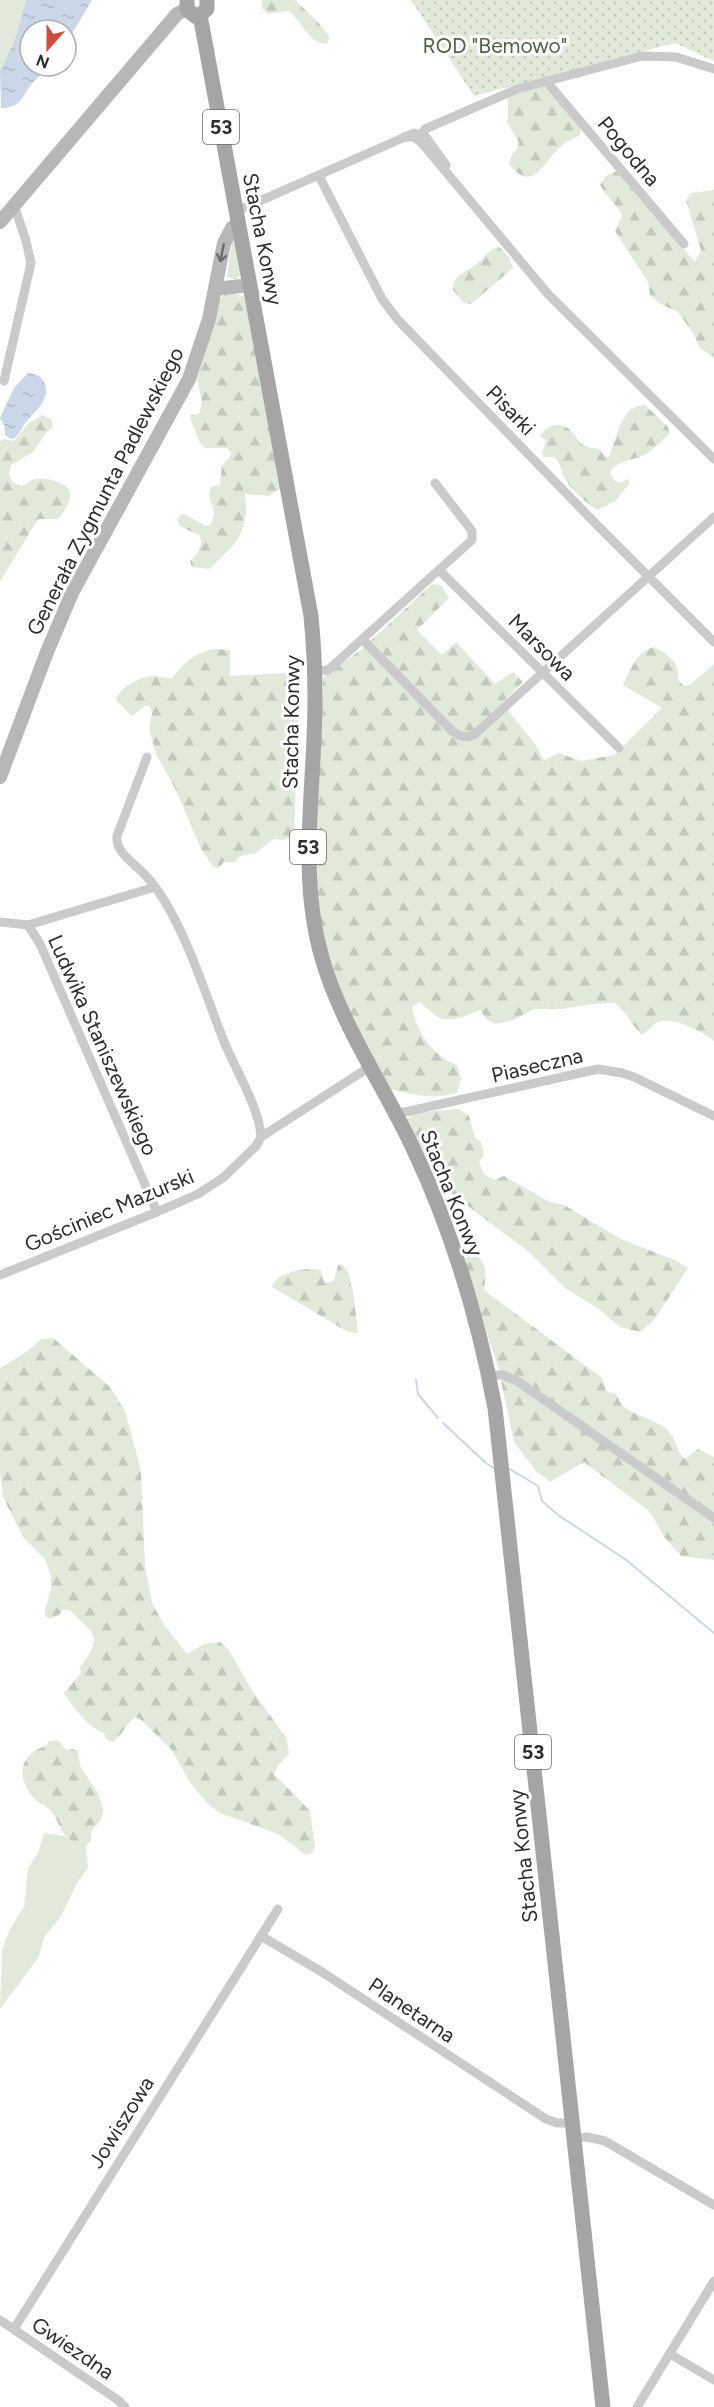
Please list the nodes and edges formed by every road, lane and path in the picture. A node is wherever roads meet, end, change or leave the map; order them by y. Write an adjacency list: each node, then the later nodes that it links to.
1 (207, 0): 2 (main road)
2 (191, 8): 7 (street); 8 (main road, Stacha Konwy / 53)
3 (714, 69): 4 (street)
4 (546, 81): 5 (street); 10 (street, Pogodna)
5 (417, 135): 6 (street); 14 (street)
6 (319, 176): 8 (street); 18 (street, Pisarki)
7 (14, 205): 9 (street); 13 (street)
8 (238, 217): 11 (main road, Stacha Konwy / 53); 12 (street, Generała Zygmunta Padlewskiego, one-way to 12)
9 (0, 222)
10 (684, 244)
11 (250, 285): 12 (street); 21 (main road, Stacha Konwy / 53)
12 (215, 289): 25 (street, Generała Zygmunta Padlewskiego)
13 (4, 381)
14 (714, 459)
15 (435, 483): 17 (street)
16 (714, 517): 18 (street)
17 (439, 570): 19 (street); 22 (street, Marsowa)
18 (649, 577): 20 (street, Pisarki); 22 (street)
19 (363, 639): 21 (street); 22 (street)
20 (714, 642)
21 (315, 672): 29 (main road, Stacha Konwy / 53)
22 (543, 674): 23 (street, Marsowa)
23 (619, 748)
24 (147, 757): 26 (street)
25 (0, 777)
26 (155, 887): 28 (street); 32 (street)
27 (0, 922): 28 (street)
28 (28, 925): 33 (street, Ludwika Staniszewskiego)
29 (371, 1066): 30 (main road, Stacha Konwy / 53); 32 (street, Gościniec Mazurski)
30 (396, 1113): 31 (street, Piaseczna); 35 (main road, Stacha Konwy / 53)
31 (714, 1116)
32 (261, 1137): 33 (street, Gościniec Mazurski)
33 (158, 1212): 34 (street, Gościniec Mazurski)
34 (0, 1275)
35 (489, 1375): 36 (street); 39 (main road, Stacha Konwy / 53)
36 (714, 1518)
37 (278, 1908): 38 (street)
38 (261, 1936): 39 (street, Planetarna); 43 (street, Jowiszowa)
39 (574, 2130): 40 (street, Planetarna); 47 (main road, Stacha Konwy / 53)
40 (714, 2205)
41 (714, 2281): 44 (street)
42 (0, 2320): 43 (street, Gwiezdna)
43 (14, 2329): 46 (street, Gwiezdna)
44 (670, 2354): 45 (street); 48 (street)
45 (714, 2380)
46 (125, 2407)
47 (603, 2407)
48 (638, 2407)

